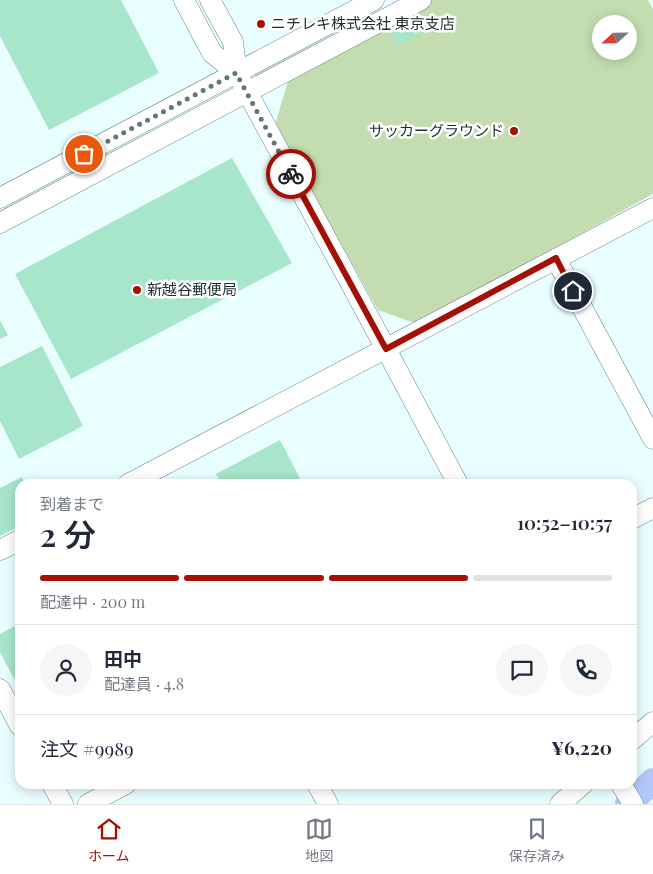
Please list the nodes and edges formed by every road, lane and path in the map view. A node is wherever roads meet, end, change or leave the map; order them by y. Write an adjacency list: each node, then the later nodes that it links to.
1 (184, 0): 5 (street)
2 (210, 0): 5 (street)
3 (374, 0): 5 (street)
4 (421, 0): 6 (street)
5 (236, 73): 6 (street); 7 (street)
6 (247, 93): 9 (street); 11 (street)
7 (0, 198)
8 (653, 208): 10 (street)
9 (0, 223)
10 (556, 258): 11 (street); 12 (street)
11 (386, 349): 13 (street); 14 (street)
12 (653, 439)
13 (153, 478)
14 (455, 479)
15 (653, 508): 16 (street)
16 (637, 516)
17 (15, 542): 18 (street)
18 (0, 550)
19 (0, 689): 20 (street)
20 (15, 717)
21 (653, 722): 22 (street)
22 (637, 736)
23 (54, 789): 28 (street)
24 (116, 789): 29 (street)
25 (320, 789): 30 (street)
26 (577, 789): 31 (street)
27 (624, 789): 32 (street)
28 (62, 804)
29 (88, 804)
30 (328, 804)
31 (560, 804)
32 (633, 804)

